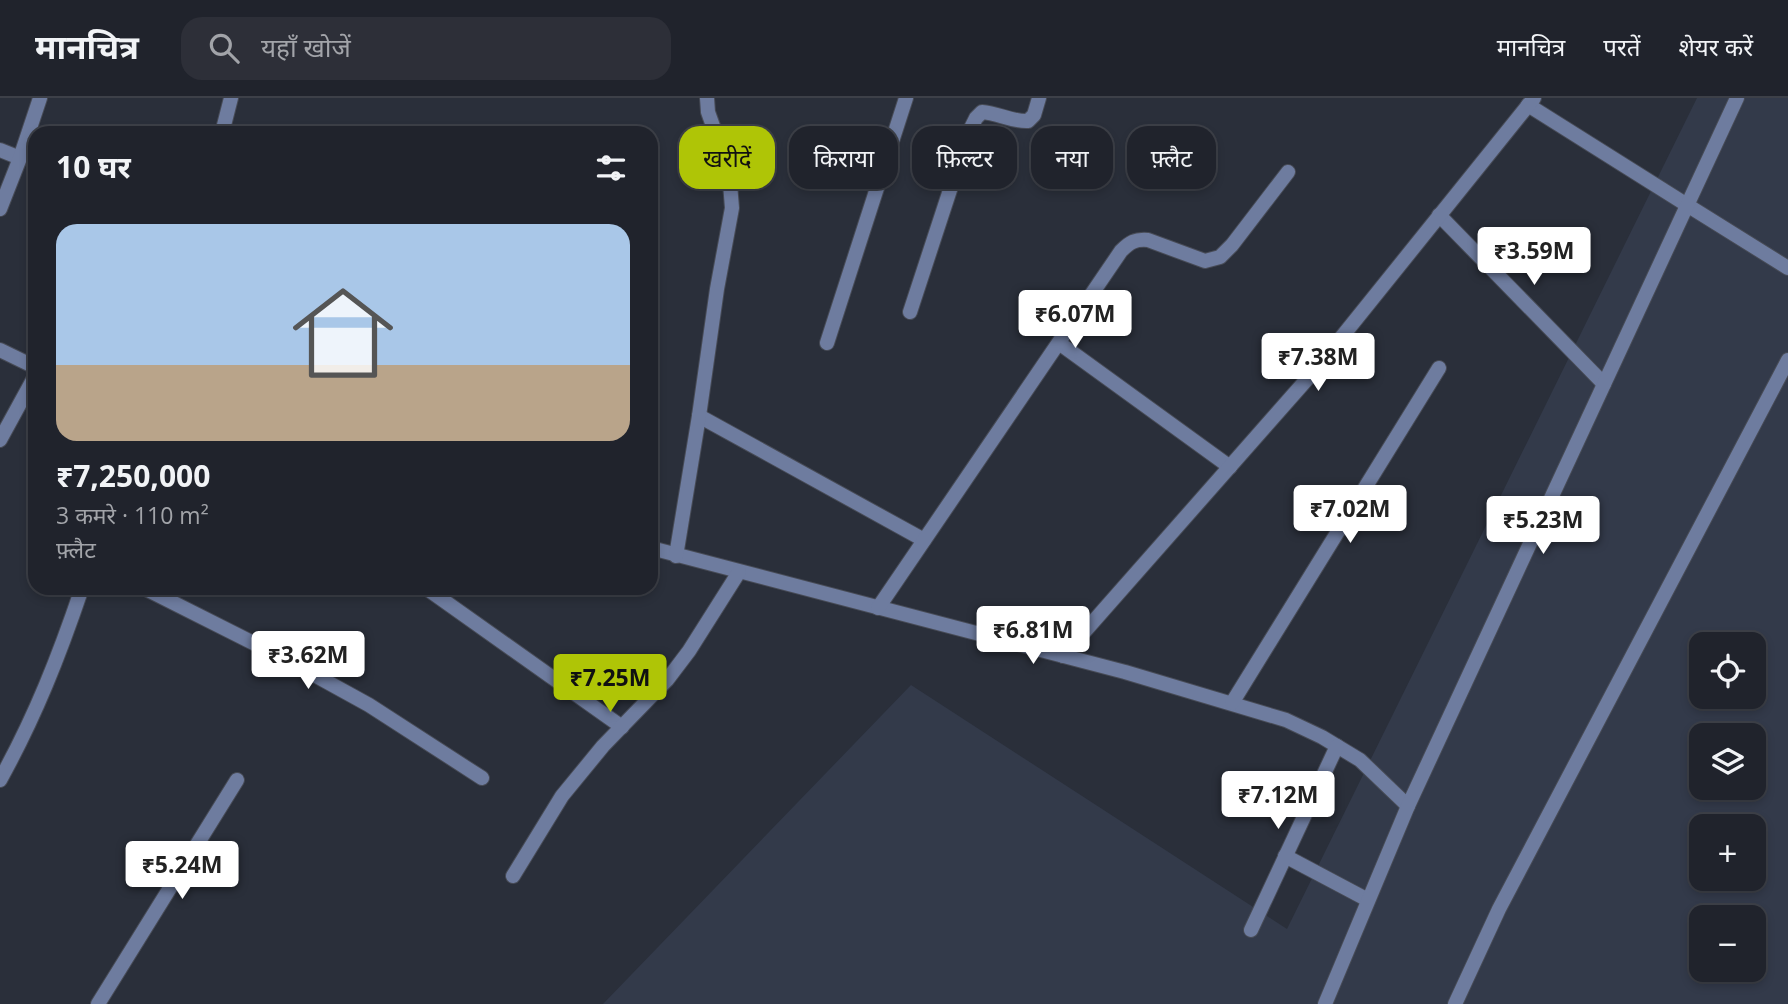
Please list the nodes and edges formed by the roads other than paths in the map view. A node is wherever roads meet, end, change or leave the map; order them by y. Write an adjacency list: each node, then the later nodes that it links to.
1 (40, 98): 8 (street)
2 (231, 98): 9 (street)
3 (706, 98): 27 (street)
4 (906, 98): 19 (street)
5 (1039, 98): 18 (street)
6 (1737, 98): 14 (street)
7 (1531, 102): 14 (street); 16 (street)
8 (31, 126)
9 (224, 126)
10 (28, 134): 12 (street)
11 (0, 150): 12 (street)
12 (20, 158): 15 (street)
13 (1288, 172): 20 (street)
14 (1687, 205): 17 (street); 25 (street)
15 (0, 209)
16 (1439, 215): 25 (street); 29 (street)
17 (1788, 268)
18 (910, 312)
19 (827, 342)
20 (1059, 343): 29 (street); 30 (street)
21 (0, 350): 23 (street)
22 (1788, 360): 52 (street)
23 (28, 364)
24 (1439, 368): 39 (street)
25 (1604, 384): 45 (street)
26 (28, 389): 28 (street)
27 (699, 416): 30 (street); 32 (street)
28 (0, 440)
29 (1230, 467): 38 (street)
30 (924, 540): 37 (street)
31 (658, 550): 32 (street)
32 (676, 556): 33 (street)
33 (739, 572): 37 (street); 40 (street)
34 (80, 595): 43 (street)
35 (158, 595): 42 (street)
36 (436, 595): 40 (street)
37 (878, 608): 38 (street)
38 (1063, 656): 39 (street)
39 (1232, 703): 41 (street)
40 (622, 727): 47 (street)
41 (1337, 746): 45 (street); 46 (street)
42 (482, 778)
43 (0, 780)
44 (237, 780): 50 (street)
45 (1408, 806): 48 (street)
46 (1285, 856): 48 (street); 49 (street)
47 (513, 876)
48 (1368, 900): 51 (street)
49 (1251, 930)
50 (98, 1004)
51 (1325, 1004)
52 (1455, 1004)

